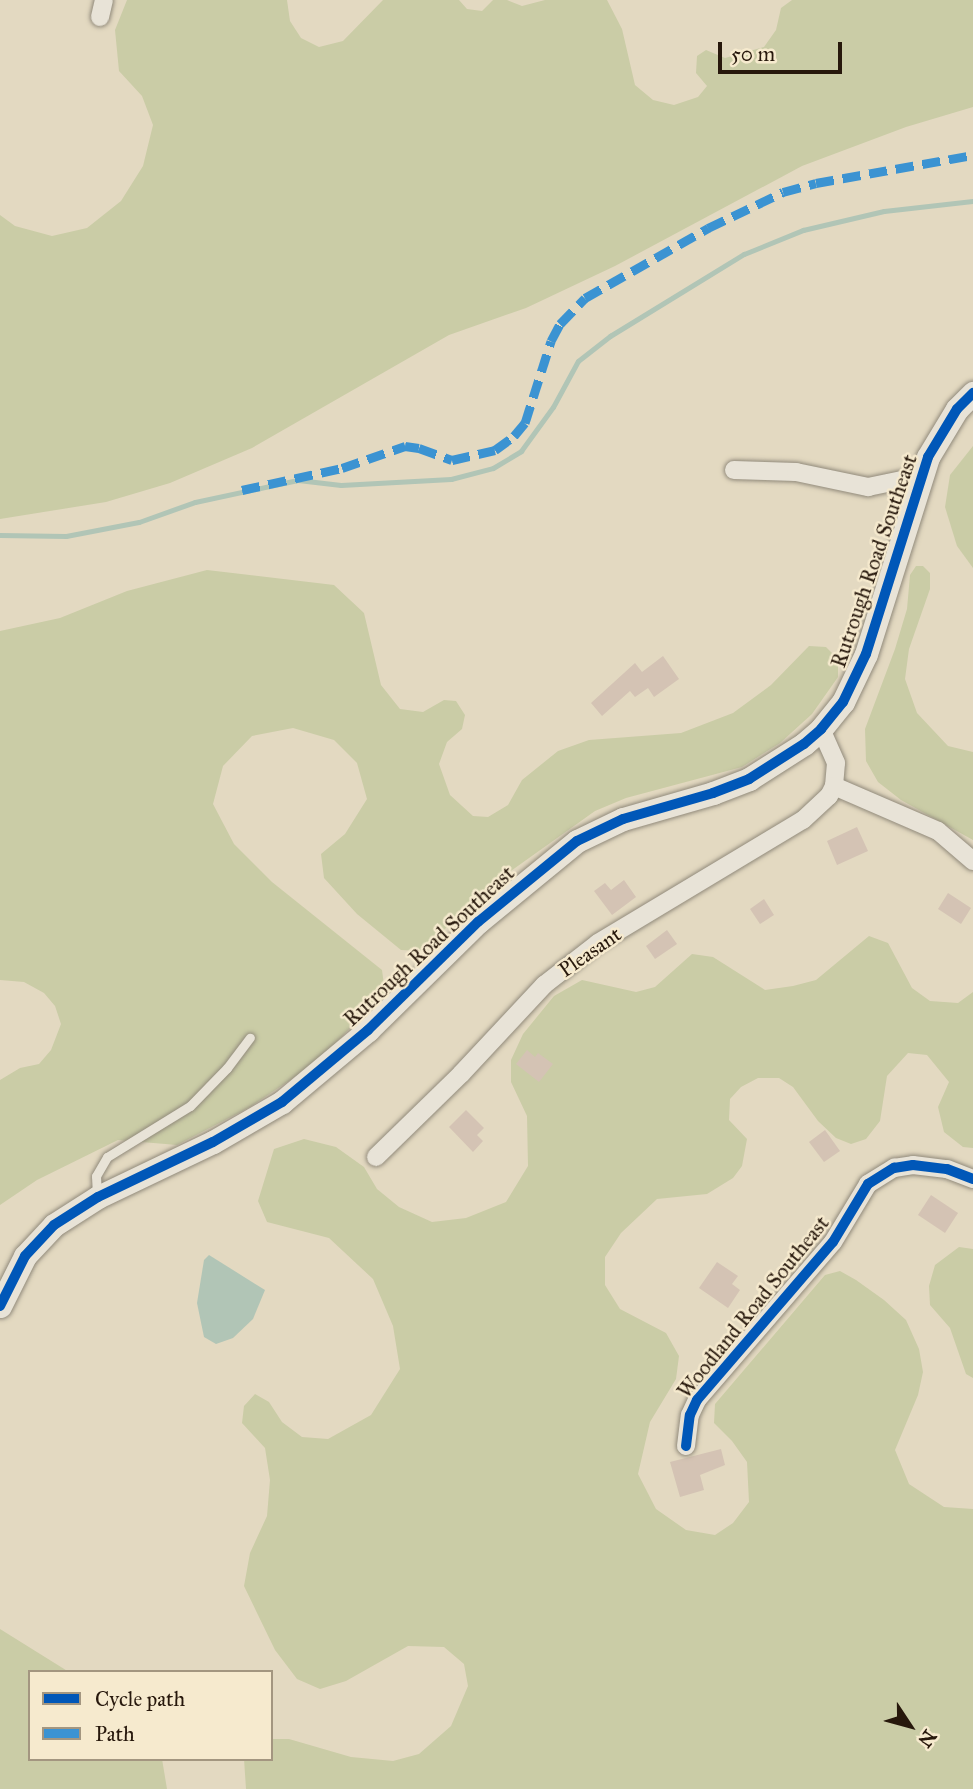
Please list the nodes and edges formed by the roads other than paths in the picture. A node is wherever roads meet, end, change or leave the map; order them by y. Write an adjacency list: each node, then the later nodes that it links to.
1 (973, 393): 3 (street, Rutrough Road Southeast)
2 (734, 470): 3 (street)
3 (921, 476): 4 (street, Rutrough Road Southeast)
4 (821, 729): 5 (street); 10 (street, Rutrough Road Southeast)
5 (835, 786): 6 (street); 8 (street, Pleasant)
6 (973, 861)
7 (250, 1038): 10 (lane)
8 (376, 1157)
9 (973, 1178): 12 (street, Woodland Road Southeast)
10 (98, 1197): 11 (street, Rutrough Road Southeast)
11 (0, 1306)
12 (686, 1446)

